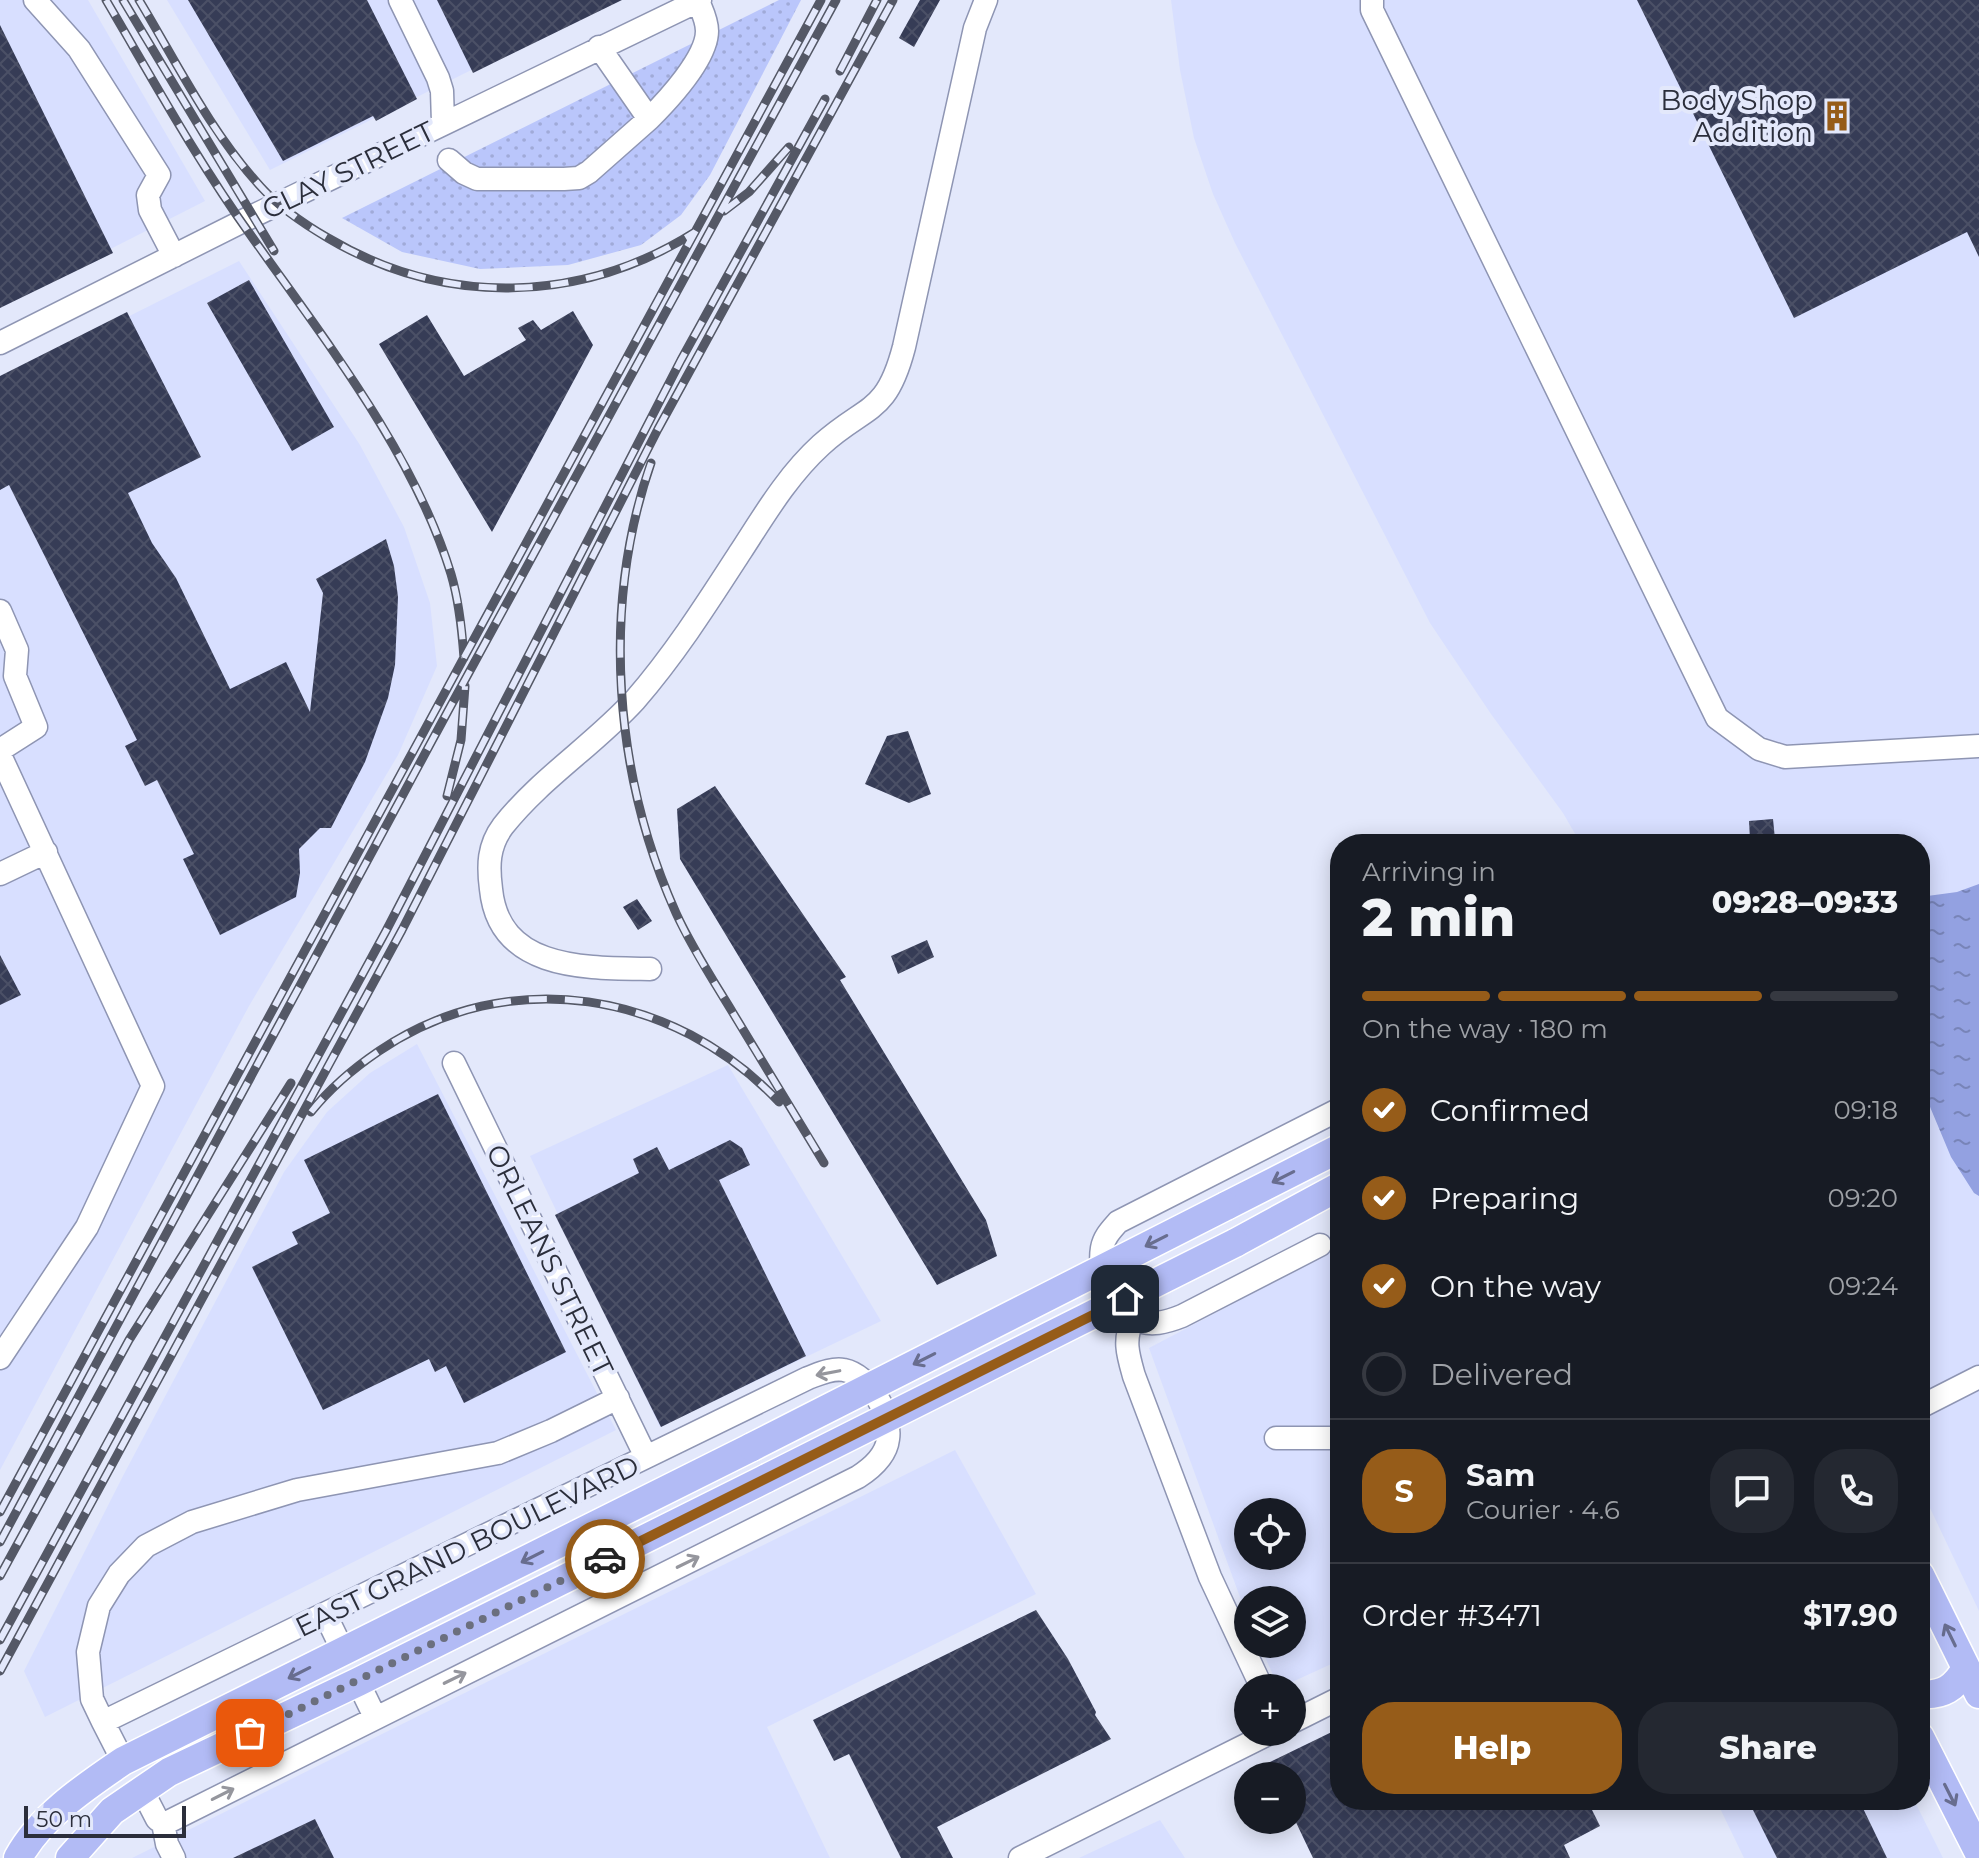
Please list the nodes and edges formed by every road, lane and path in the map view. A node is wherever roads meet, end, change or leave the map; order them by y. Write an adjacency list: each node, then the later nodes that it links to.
1 (35, 0): 10 (street)
2 (400, 0): 8 (street)
3 (699, 0): 6 (street, CLAY STREET); 7 (street)
4 (986, 0): 17 (street)
5 (1372, 0): 13 (street)
6 (599, 47): 7 (street); 8 (street, CLAY STREET)
7 (649, 119): 9 (street)
8 (443, 123): 10 (street, CLAY STREET)
9 (449, 160)
10 (174, 256): 11 (street, CLAY STREET)
11 (0, 343)
12 (0, 611): 14 (street)
13 (1979, 746)
14 (0, 752): 15 (street)
15 (46, 852): 16 (street); 24 (street)
16 (0, 874)
17 (650, 969)
18 (454, 1063): 26 (street, ORLEANS STREET)
19 (1330, 1114): 23 (street)
20 (1330, 1153): 33 (main road, EAST GRAND BOULEVARD, one-way to 33, bridge)
21 (1330, 1191): 36 (main road, bridge)
22 (1320, 1245): 23 (street)
23 (1133, 1319): 35 (street)
24 (0, 1358)
25 (1979, 1377): 27 (street)
26 (618, 1398): 30 (street, ORLEANS STREET); 42 (street)
27 (1930, 1402)
28 (1276, 1438): 29 (street)
29 (1330, 1438)
30 (646, 1457): 32 (street, EAST GRAND BOULEVARD); 41 (street, EAST GRAND BOULEVARD, one-way to 30)
31 (1930, 1595): 34 (main road, one-way to 31)
32 (326, 1616): 33 (street); 42 (street, EAST GRAND BOULEVARD)
33 (343, 1651): 36 (main road); 45 (main road, EAST GRAND BOULEVARD, one-way to 45)
34 (1966, 1668): 37 (main road); 38 (main road)
35 (1255, 1674)
36 (358, 1682): 41 (street); 46 (main road)
37 (1979, 1694)
38 (1930, 1695)
39 (1330, 1703): 40 (street)
40 (1306, 1715)
41 (375, 1717): 47 (street, EAST GRAND BOULEVARD, one-way to 41)
42 (103, 1722): 45 (street)
43 (1244, 1746): 52 (street)
44 (1930, 1757): 48 (main road, one-way to 48)
45 (123, 1761): 46 (main road); 49 (main road, EAST GRAND BOULEVARD)
46 (142, 1790): 47 (street); 50 (main road)
47 (163, 1823): 51 (street)
48 (1979, 1853)
49 (14, 1855)
50 (70, 1858)
51 (174, 1858)
52 (1020, 1858)

